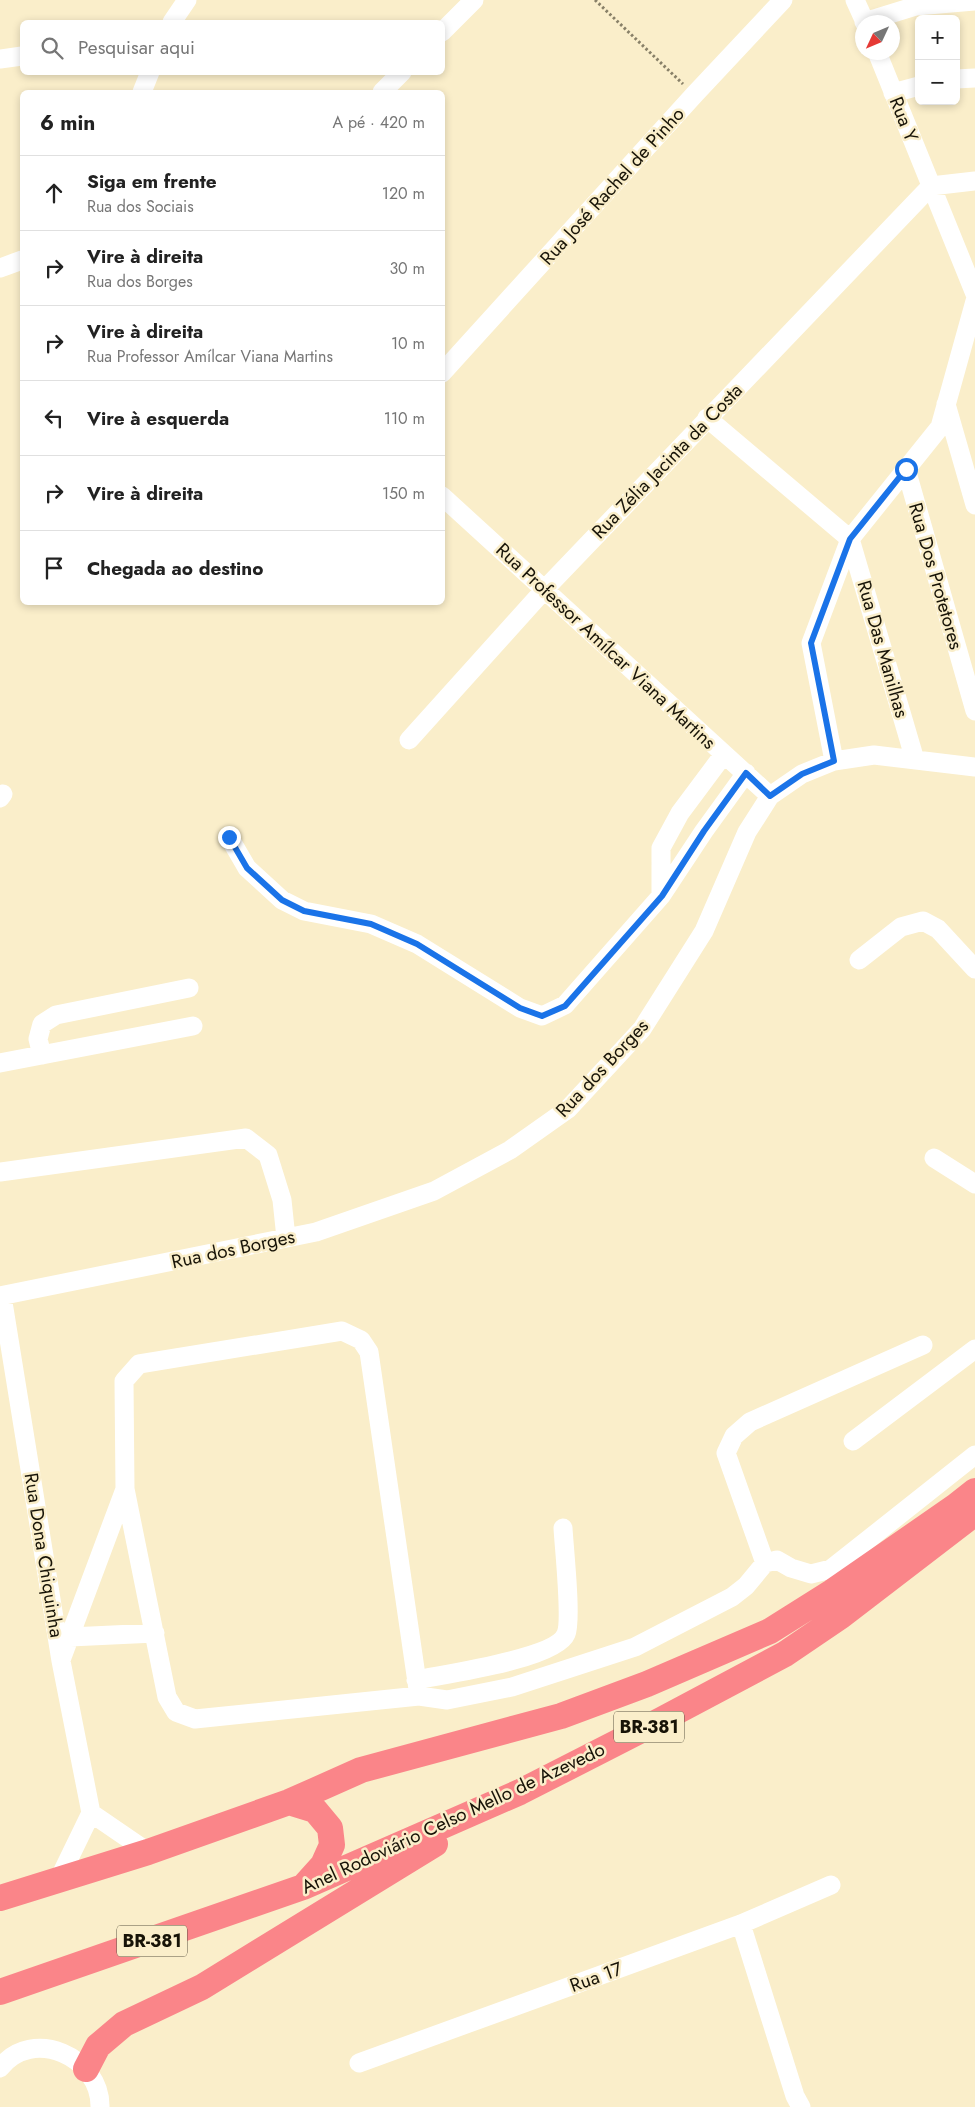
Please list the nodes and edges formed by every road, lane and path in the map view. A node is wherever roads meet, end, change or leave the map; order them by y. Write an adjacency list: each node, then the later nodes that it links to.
1 (187, 0): 9 (street)
2 (474, 0): 10 (street)
3 (595, 0): 22 (path)
4 (783, 0): 22 (street, Rua José Rachel de Pinho)
5 (856, 0): 7 (street)
6 (975, 2): 8 (street)
7 (861, 15)
8 (887, 15)
9 (173, 20)
10 (445, 29)
11 (20, 56): 12 (street)
12 (0, 59)
13 (880, 60): 21 (street, Rua Y)
14 (149, 75): 19 (street)
15 (399, 75): 20 (street)
16 (975, 78): 17 (street)
17 (960, 79)
18 (915, 87): 21 (street)
19 (143, 90)
20 (384, 90)
21 (893, 93): 24 (street, Rua Y)
22 (694, 95): 30 (street, Rua José Rachel de Pinho)
23 (975, 181): 24 (street)
24 (931, 186): 27 (street, Rua Y); 32 (street, Rua Zélia Jacinta da Costa)
25 (20, 261): 26 (street)
26 (0, 268)
27 (975, 294)
28 (975, 301): 29 (street)
29 (970, 340): 31 (street)
30 (445, 370)
31 (946, 404): 33 (street); 35 (street)
32 (707, 418): 36 (street); 37 (street, Rua Zélia Jacinta da Costa)
33 (906, 469): 36 (street); 38 (street, Rua Dos Protetores)
34 (445, 499): 37 (street, Rua Professor Amílcar Viana Martins)
35 (975, 505)
36 (850, 539): 41 (street, Rua Das Manilhas); 42 (street)
37 (545, 589): 39 (street, Rua Zélia Jacinta da Costa); 40 (street, Rua Professor Amílcar Viana Martins)
38 (975, 711)
39 (408, 740)
40 (724, 754): 44 (street, Rua Professor Amílcar Viana Martins); 47 (street)
41 (916, 760): 42 (street, Rua dos Borges); 43 (street, Rua dos Borges)
42 (834, 761): 45 (street, Rua dos Borges)
43 (975, 766)
44 (746, 773): 45 (street, Rua Professor Amílcar Viana Martins); 47 (street)
45 (770, 796): 57 (street, Rua dos Borges)
46 (229, 837): 47 (street)
47 (662, 896)
48 (859, 960): 49 (street)
49 (975, 969)
50 (189, 988): 52 (street)
51 (193, 1026): 52 (street)
52 (42, 1055): 53 (street)
53 (0, 1063)
54 (934, 1158): 56 (street)
55 (0, 1172): 57 (street)
56 (975, 1184)
57 (286, 1238): 58 (street, Rua dos Borges)
58 (1, 1296): 70 (street, Rua Dona Chiquinha)
59 (923, 1345): 67 (street)
60 (975, 1349): 61 (street)
61 (854, 1441)
62 (975, 1455): 67 (street)
63 (125, 1489): 68 (street); 69 (street); 71 (street)
64 (975, 1491): 73 (highway, BR-381)
65 (975, 1513): 72 (highway, Anel Rodoviário Celso Mello de Azevedo / BR-381)
66 (563, 1528): 71 (street)
67 (765, 1563): 71 (street)
68 (155, 1633): 69 (street); 71 (street)
69 (70, 1637): 70 (street)
70 (61, 1661): 74 (street, Rua Dona Chiquinha)
71 (418, 1688)
72 (520, 1792): 78 (highway, Anel Rodoviário Celso Mello de Azevedo / BR-381); 84 (highway)
73 (289, 1802): 75 (highway, BR-381); 78 (highway)
74 (91, 1813): 75 (street); 76 (street)
75 (148, 1852): 76 (highway, BR-381)
76 (58, 1881): 79 (highway, BR-381)
77 (831, 1885): 80 (street, Rua 17)
78 (303, 1887): 81 (highway, Anel Rodoviário Celso Mello de Azevedo / BR-381)
79 (0, 1898)
80 (740, 1924): 82 (street, Rua 17); 86 (street)
81 (0, 1992)
82 (359, 2063)
83 (0, 2068): 84 (street)
84 (86, 2069): 85 (street)
85 (100, 2107)
86 (801, 2107)

